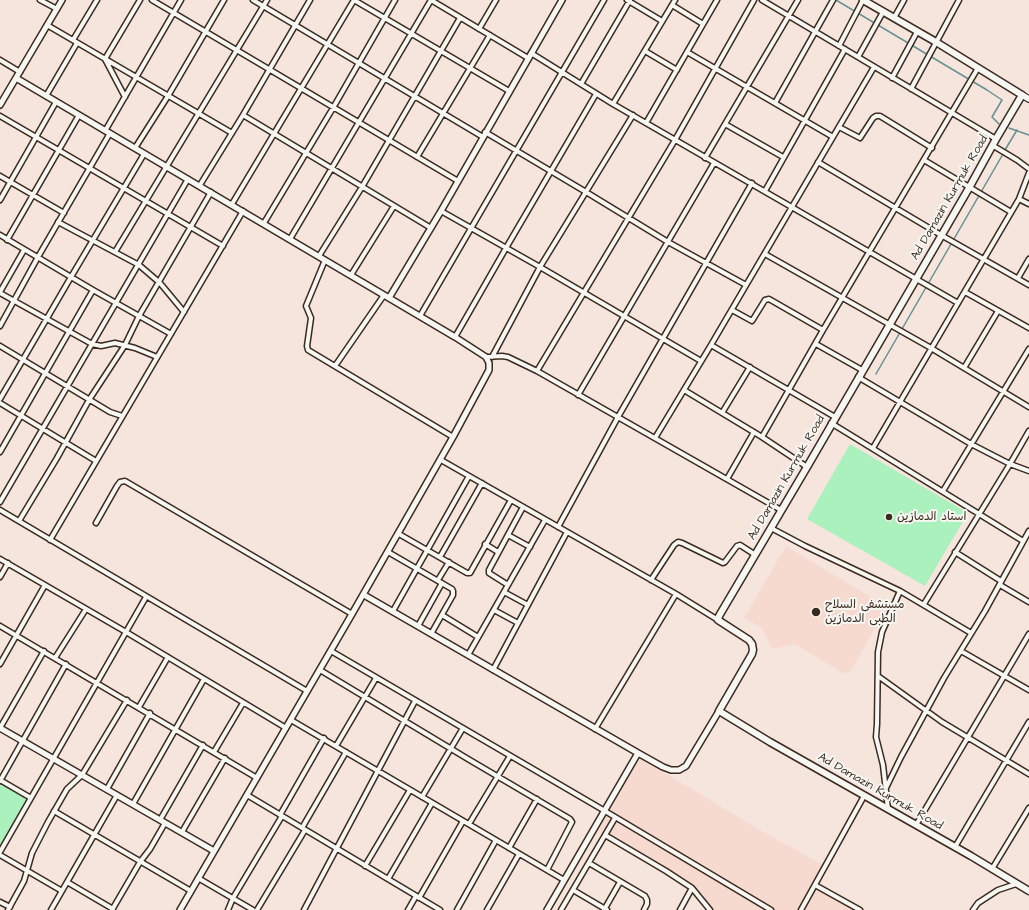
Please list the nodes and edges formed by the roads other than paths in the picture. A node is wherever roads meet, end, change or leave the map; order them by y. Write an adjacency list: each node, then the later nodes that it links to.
1 (40, 0): 31 (street)
2 (62, 0): 31 (street)
3 (97, 0): 48 (street)
4 (140, 0): 60 (street)
5 (152, 0): 33 (street)
6 (181, 0): 33 (street)
7 (224, 0): 43 (street)
8 (253, 0): 30 (street)
9 (267, 0): 30 (street)
10 (310, 0): 41 (street)
11 (354, 0): 35 (street); 50 (street)
12 (395, 0): 35 (street)
13 (431, 0): 28 (street); 46 (street)
14 (441, 0): 28 (street)
15 (496, 0): 42 (street)
16 (562, 0): 57 (street)
17 (604, 0): 70 (street)
18 (675, 0): 29 (street)
19 (717, 0): 39 (street)
20 (754, 0): 67 (street)
21 (762, 0): 34 (street)
22 (798, 0): 34 (street)
23 (833, 0): 44 (street)
24 (863, 0): 32 (highway); 51 (street)
25 (904, 0): 37 (street)
26 (959, 0): 49 (street)
27 (629, 1): 38 (street); 75 (street)
28 (438, 4): 36 (street)
29 (672, 5): 38 (street); 39 (street)
30 (263, 6): 41 (street); 53 (street)
31 (57, 9): 40 (street)
32 (883, 12): 37 (highway); 58 (street)
33 (174, 13): 43 (street); 71 (street)
34 (788, 16): 44 (street); 76 (street)
35 (385, 18): 46 (street); 62 (street)
36 (460, 18): 42 (street); 54 (street)
37 (894, 18): 45 (highway)
38 (662, 21): 55 (street)
39 (703, 24): 56 (street)
40 (47, 25): 48 (street); 69 (street)
41 (295, 25): 50 (street); 66 (street)
42 (479, 29): 47 (street)
43 (205, 31): 53 (street); 83 (street)
44 (816, 32): 51 (street); 88 (street)
45 (917, 32): 49 (highway); 73 (street)
46 (412, 34): 54 (street); 74 (street)
47 (490, 35): 59 (street); 64 (street)
48 (75, 42): 60 (street); 82 (street)
49 (936, 42): 65 (highway); 78 (street)
50 (327, 44): 62 (street); 77 (street)
51 (839, 46): 52 (street)
52 (845, 49): 58 (street); 99 (street)
53 (237, 50): 66 (street); 94 (street)
54 (441, 50): 64 (street); 84 (street)
55 (644, 51): 68 (street); 89 (street)
56 (687, 52): 67 (street); 68 (street)
57 (531, 53): 59 (street); 70 (street)
58 (858, 57): 63 (street)
59 (528, 58): 79 (street)
60 (105, 59): 71 (street); 85 (street)
61 (0, 60): 69 (street)
62 (359, 63): 74 (street); 91 (street)
63 (874, 67): 73 (street); 103 (street)
64 (470, 68): 79 (street); 92 (street)
65 (978, 68): 81 (highway); 93 (street)
66 (269, 69): 77 (street); 96 (street)
67 (715, 69): 76 (street); 111 (street)
68 (677, 70): 101 (street)
69 (20, 72): 72 (street)
70 (562, 73): 75 (street); 117 (street)
71 (136, 77): 83 (street); 85 (street)
72 (16, 78): 82 (street); 90 (street)
73 (892, 78): 78 (street)
74 (386, 79): 84 (street); 100 (street)
75 (582, 84): 80 (street)
76 (746, 87): 88 (street); 102 (street)
77 (301, 89): 91 (street); 106 (street)
78 (911, 90): 93 (street)
79 (509, 91): 107 (street)
80 (596, 94): 89 (street); 130 (street)
81 (1022, 95): 86 (main road); 110 (highway, Ad Damazin Kurmuk Road)
82 (46, 96): 87 (street)
83 (168, 96): 94 (street); 114 (street)
84 (414, 96): 92 (street); 112 (street)
85 (124, 97): 104 (street)
86 (1029, 99)
87 (56, 102): 95 (street); 108 (street)
88 (775, 103): 99 (street)
89 (613, 104): 97 (street)
90 (0, 105)
91 (333, 108): 100 (street); 118 (street)
92 (444, 113): 107 (street); 120 (street)
93 (952, 113): 110 (street); 115 (street)
94 (199, 114): 105 (street); 126 (street)
95 (79, 115): 104 (street); 116 (street)
96 (243, 115): 105 (street); 106 (street)
97 (633, 115): 101 (street); 143 (street)
98 (0, 116): 108 (street)
99 (804, 120): 109 (street); 121 (street)
100 (360, 123): 112 (street); 128 (street)
101 (646, 123): 111 (street)
102 (725, 124): 121 (street); 122 (street)
103 (839, 127): 109 (street); 115 (street)
104 (108, 132): 114 (street); 127 (street)
105 (232, 133): 137 (street)
106 (275, 134): 118 (street); 148 (street)
107 (484, 135): 117 (street); 134 (street)
108 (36, 137): 116 (street); 135 (street)
109 (833, 137): 124 (street)
110 (996, 139): 113 (highway, Ad Damazin Kurmuk Road)
111 (675, 140): 122 (street); 158 (street)
112 (389, 141): 120 (street); 138 (street)
113 (992, 145): 129 (street); 140 (highway, Ad Damazin Kurmuk Road)
114 (135, 148): 119 (street)
115 (932, 148): 123 (street)
116 (59, 150): 127 (street); 144 (street)
117 (516, 150): 130 (street); 163 (street)
118 (306, 153): 128 (street); 160 (street)
119 (144, 154): 126 (street); 139 (street)
120 (416, 157): 134 (street)
121 (783, 157): 141 (street)
122 (705, 158): 125 (street)
123 (924, 160): 140 (street); 152 (street)
124 (818, 162): 151 (street); 152 (street)
125 (714, 163): 136 (street); 169 (street)
126 (167, 167): 133 (street); 147 (street)
127 (89, 168): 139 (street); 156 (street)
128 (332, 169): 138 (street); 166 (street)
129 (1029, 169)
130 (551, 170): 143 (street); 171 (street)
131 (1029, 173): 145 (street)
132 (0, 176): 135 (street)
133 (188, 179): 137 (street); 157 (street)
134 (458, 181): 154 (street)
135 (10, 182): 144 (street); 146 (street)
136 (752, 183): 141 (street); 181 (street)
137 (200, 186): 142 (street)
138 (362, 187): 150 (street); 176 (street)
139 (124, 188): 147 (street); 168 (street)
140 (969, 188): 155 (street); 164 (highway, Ad Damazin Kurmuk Road)
141 (765, 191): 151 (street)
142 (211, 192): 148 (street); 161 (street)
143 (586, 192): 158 (street); 183 (street)
144 (32, 195): 156 (street); 167 (street)
145 (1019, 199): 149 (street); 155 (street)
146 (0, 200)
147 (146, 201): 157 (street); 173 (street)
148 (232, 204): 153 (street)
149 (1029, 204)
150 (394, 206): 162 (street); 184 (street)
151 (792, 207): 174 (street); 175 (street)
152 (896, 208): 164 (street); 174 (street)
153 (243, 211): 160 (street); 170 (street)
154 (441, 211): 162 (street); 163 (street)
155 (1011, 212): 178 (street)
156 (64, 213): 159 (street)
157 (168, 214): 161 (street); 182 (street)
158 (628, 217): 169 (street); 193 (street)
159 (58, 222): 168 (street); 177 (street)
160 (264, 223): 166 (street)
161 (190, 227): 170 (street); 188 (street)
162 (431, 228): 196 (street)
163 (472, 228): 171 (street); 205 (street)
164 (941, 235): 178 (street); 186 (highway, Ad Damazin Kurmuk Road)
165 (0, 236): 167 (street)
166 (290, 239): 176 (street)
167 (7, 240): 172 (street)
168 (93, 241): 173 (street); 185 (street)
169 (668, 242): 181 (street); 206 (street)
170 (222, 246): 203 (street)
171 (506, 248): 183 (street); 214 (street)
172 (24, 250): 177 (street); 192 (street)
173 (115, 252): 182 (street)
174 (870, 252): 186 (street); 197 (street)
175 (765, 254): 189 (street); 197 (street)
176 (319, 256): 180 (street)
177 (38, 257): 185 (street); 198 (street)
178 (985, 259): 187 (street); 194 (street)
179 (1029, 259): 187 (street)
180 (326, 260): 184 (street); 227 (street)
181 (706, 264): 189 (street); 215 (street)
182 (139, 265): 188 (street); 200 (street)
183 (540, 267): 193 (street); 224 (street)
184 (351, 275): 195 (street)
185 (71, 277): 191 (street); 207 (street)
186 (917, 278): 199 (street); 208 (highway, Ad Damazin Kurmuk Road)
187 (1018, 278): 190 (street)
188 (160, 282): 203 (street); 204 (street)
189 (746, 285): 201 (street)
190 (1029, 285)
191 (93, 290): 200 (street); 212 (street)
192 (0, 292): 198 (street)
193 (584, 292): 206 (street); 231 (street)
194 (965, 292): 199 (street); 202 (street)
195 (384, 294): 196 (street); 227 (street)
196 (389, 298): 205 (street)
197 (842, 298): 208 (street); 211 (street)
198 (14, 301): 207 (street); 209 (street)
199 (958, 303): 221 (street)
200 (116, 304): 204 (street); 216 (street)
201 (732, 310): 211 (street); 219 (street)
202 (998, 311): 210 (street); 229 (street)
203 (184, 312): 213 (street)
204 (139, 316): 213 (street); 218 (street)
205 (420, 316): 214 (street)
206 (624, 316): 215 (street); 238 (street)
207 (47, 319): 212 (street); 225 (street)
208 (889, 325): 221 (street); 230 (highway, Ad Damazin Kurmuk Road)
209 (0, 326)
210 (1029, 328)
211 (823, 330): 217 (street)
212 (69, 331): 216 (street); 232 (street)
213 (171, 334): 223 (street)
214 (455, 336): 224 (street)
215 (663, 339): 226 (street); 247 (street)
216 (92, 344): 218 (street); 234 (street)
217 (816, 344): 230 (street); 236 (street)
218 (125, 345): 223 (street); 240 (street)
219 (711, 345): 226 (street); 228 (street)
220 (0, 346): 225 (street)
221 (931, 348): 229 (street); 241 (street)
222 (1029, 350): 237 (street)
223 (157, 356): 246 (street)
224 (489, 357): 231 (street); 253 (street)
225 (23, 359): 232 (street); 239 (street)
226 (701, 361): 235 (street)
227 (335, 366): 253 (street)
228 (750, 367): 236 (street); 244 (street)
229 (964, 368): 237 (street)
230 (862, 370): 233 (highway, Ad Damazin Kurmuk Road)
231 (537, 371): 238 (street)
232 (45, 373): 234 (street); 245 (street)
233 (858, 377): 241 (street); 248 (highway, Ad Damazin Kurmuk Road)
234 (68, 386): 240 (street); 250 (street)
235 (684, 390): 244 (street); 255 (street)
236 (789, 390): 248 (street); 254 (street)
237 (1004, 392): 243 (street); 257 (street)
238 (578, 395): 247 (street)
239 (0, 398)
240 (89, 400): 246 (street); 256 (street)
241 (900, 402): 257 (street); 258 (street)
242 (0, 403): 245 (street)
243 (1029, 406)
244 (722, 413): 252 (street)
245 (21, 416): 250 (street); 259 (street)
246 (122, 416): 261 (street)
247 (618, 417): 255 (street); 278 (street)
248 (835, 417): 249 (highway, Ad Damazin Kurmuk Road)
249 (831, 424): 258 (street); 263 (highway, Ad Damazin Kurmuk Road)
250 (42, 429): 256 (street); 270 (street)
251 (1029, 431): 262 (street)
252 (754, 432): 254 (street); 266 (street)
253 (453, 437): 260 (street)
254 (762, 437): 263 (street)
255 (655, 438): 266 (street)
256 (65, 442): 261 (street); 276 (street)
257 (971, 444): 262 (street); 268 (street)
258 (873, 448): 268 (street)
259 (0, 452)
260 (441, 460): 265 (street); 282 (street)
261 (96, 461): 284 (street)
262 (1010, 464): 264 (street); 274 (street)
263 (807, 467): 273 (highway, Ad Damazin Kurmuk Road)
264 (1029, 472)
265 (469, 476): 267 (street); 288 (street)
266 (727, 479): 273 (street)
267 (482, 484): 269 (street); 293 (street)
268 (943, 491): 274 (street)
269 (511, 500): 271 (street); 286 (street)
270 (0, 502)
271 (523, 507): 275 (street); 283 (street)
272 (0, 510): 276 (street)
273 (781, 510): 279 (highway, Ad Damazin Kurmuk Road)
274 (979, 513): 285 (street); 291 (street)
275 (546, 520): 278 (street); 287 (street)
276 (19, 521): 284 (street)
277 (96, 522): 315 (street)
278 (558, 527): 281 (street)
279 (770, 528): 292 (highway, Ad Damazin Kurmuk Road); 304 (street)
280 (1029, 531): 285 (street)
281 (567, 532): 299 (street); 311 (street)
282 (398, 534): 288 (street); 289 (street)
283 (508, 535): 287 (street); 290 (street)
284 (50, 540): 308 (street)
285 (1023, 541): 301 (street)
286 (485, 544): 290 (street); 295 (street)
287 (530, 547): 303 (street)
288 (427, 550): 293 (street); 297 (street)
289 (388, 552): 297 (street); 307 (street)
290 (498, 552): 303 (street)
291 (955, 552): 301 (street); 310 (street)
292 (754, 554): 299 (street); 317 (highway, Ad Damazin Kurmuk Road)
293 (440, 557): 295 (street)
294 (0, 559): 296 (street)
295 (449, 562): 300 (street)
296 (8, 563): 298 (street); 302 (street)
297 (416, 568): 300 (street); 314 (street)
298 (0, 577)
299 (651, 580): 306 (street)
300 (440, 581): 316 (street); 320 (street)
301 (1000, 583): 309 (street); 322 (street)
302 (45, 585): 312 (street); 325 (street)
303 (508, 585): 305 (street)
304 (900, 591): 310 (street); 337 (street)
305 (504, 592): 311 (street); 313 (street)
306 (676, 594): 317 (street); 359 (street)
307 (364, 595): 314 (street); 315 (street)
308 (146, 597): 321 (street); 343 (street)
309 (1029, 602)
310 (924, 604): 322 (street)
311 (528, 605): 318 (street)
312 (86, 609): 321 (street); 332 (street)
313 (494, 610): 318 (street); 326 (street)
314 (393, 612): 320 (street)
315 (352, 614): 328 (street)
316 (442, 615): 323 (street); 326 (street)
317 (718, 620): 349 (highway)
318 (518, 624): 336 (street)
319 (0, 626): 325 (street)
320 (418, 626): 323 (street)
321 (126, 632): 331 (street); 341 (street)
322 (971, 633): 329 (street)
323 (431, 634): 330 (street)
324 (1029, 634): 338 (street)
325 (16, 635): 327 (street); 333 (street)
326 (478, 637): 330 (street)
327 (44, 651): 332 (street); 355 (street)
328 (331, 651): 335 (street); 340 (street)
329 (961, 651): 338 (street); 350 (street)
330 (468, 655): 336 (street)
331 (168, 657): 339 (street); 348 (street)
332 (55, 658): 334 (street)
333 (0, 664)
334 (66, 664): 341 (street); 362 (street)
335 (320, 670): 343 (street); 344 (street)
336 (493, 670): 359 (street)
337 (878, 676): 350 (street); 381 (street)
338 (1004, 676): 342 (street); 360 (street)
339 (204, 678): 347 (street); 358 (street)
340 (376, 678): 344 (street); 346 (street)
341 (97, 682): 345 (street); 371 (street)
342 (1029, 690)
343 (308, 691): 352 (street)
344 (364, 697): 353 (street); 364 (street)
345 (127, 700): 348 (street); 375 (street)
346 (415, 701): 353 (street); 357 (street)
347 (243, 703): 356 (street); 366 (street)
348 (139, 707): 351 (street)
349 (719, 711): 368 (street); 384 (highway, Ad Damazin Kurmuk Road)
350 (926, 711): 360 (street); 381 (street)
351 (150, 714): 358 (street); 379 (street)
352 (291, 720): 356 (street); 361 (street)
353 (404, 721): 365 (street); 373 (street)
354 (1029, 722): 372 (street)
355 (0, 728): 362 (street)
356 (286, 728): 377 (street)
357 (463, 728): 365 (street); 369 (street)
358 (176, 729): 363 (street); 389 (street)
359 (595, 729): 368 (street)
360 (969, 737): 372 (street); 400 (street)
361 (324, 738): 364 (street); 394 (street)
362 (22, 741): 371 (street); 378 (street)
363 (203, 745): 366 (street); 396 (street)
364 (336, 746): 367 (street)
365 (451, 749): 376 (street); 385 (street)
366 (214, 752): 370 (street)
367 (346, 752): 373 (street); 401 (street)
368 (638, 753): 393 (street)
369 (510, 756): 376 (street); 393 (street)
370 (225, 758): 377 (street); 402 (street)
371 (53, 759): 375 (street); 386 (street)
372 (1006, 760): 374 (street); 406 (street)
373 (377, 771): 380 (street); 407 (street)
374 (1029, 774)
375 (82, 775): 379 (street); 392 (street)
376 (498, 776): 387 (street); 399 (street)
377 (257, 778): 383 (street)
378 (0, 780): 386 (street)
379 (107, 789): 382 (street)
380 (410, 790): 385 (street); 415 (street)
381 (885, 790): 391 (street)
382 (117, 795): 389 (street); 403 (street)
383 (246, 796): 394 (street); 409 (street)
384 (864, 796): 391 (highway, Ad Damazin Kurmuk Road); 425 (street)
385 (422, 797): 388 (street)
386 (31, 798): 410 (street)
387 (537, 799): 408 (street); 417 (street)
388 (432, 803): 397 (street); 420 (street)
389 (133, 804): 396 (street)
390 (1029, 808): 416 (street)
391 (888, 809): 400 (highway, Ad Damazin Kurmuk Road)
392 (54, 811): 403 (street); 418 (street)
393 (605, 811): 395 (street); 421 (street)
394 (281, 816): 401 (street); 432 (street)
395 (615, 818): 404 (street); 452 (street)
396 (160, 820): 398 (street)
397 (463, 821): 399 (street); 431 (street)
398 (165, 823): 402 (street); 413 (street)
399 (469, 824): 405 (street)
400 (916, 825): 406 (highway, Ad Damazin Kurmuk Road)
401 (304, 829): 407 (street); 440 (street)
402 (182, 832): 409 (street)
403 (94, 835): 413 (street); 422 (street)
404 (605, 835): 414 (street); 426 (street)
405 (496, 840): 408 (street); 444 (street)
406 (955, 847): 416 (highway, Ad Damazin Kurmuk Road)
407 (336, 848): 415 (street); 441 (street)
408 (509, 848): 411 (street)
409 (214, 851): 419 (street)
410 (0, 852)
411 (519, 854): 417 (street); 445 (street)
412 (0, 856): 418 (street)
413 (140, 862): 429 (street); 436 (street)
414 (589, 864): 423 (street); 427 (street)
415 (365, 866): 420 (street)
416 (992, 869): 424 (highway, Ad Damazin Kurmuk Road)
417 (547, 870): 421 (street)
418 (27, 872): 428 (street); 434 (street)
419 (198, 878): 429 (street); 432 (street)
420 (388, 879): 431 (street)
421 (564, 880): 446 (street)
422 (67, 882): 428 (street); 436 (street)
423 (620, 882): 448 (street); 449 (street)
424 (1016, 884): 430 (highway, Ad Damazin Kurmuk Road); 455 (street)
425 (814, 885): 453 (street); 454 (street)
426 (692, 888): 450 (street); 451 (street)
427 (573, 890): 447 (street); 448 (street)
428 (62, 891): 435 (street)
429 (191, 891): 437 (street)
430 (1029, 891)
431 (418, 897): 442 (street); 443 (street)
432 (233, 898): 438 (street); 439 (street)
433 (0, 902): 434 (street)
434 (9, 909)
435 (51, 910)
436 (113, 910)
437 (180, 910)
438 (228, 910)
439 (253, 910)
440 (257, 910)
441 (304, 910)
442 (408, 910)
443 (440, 910)
444 (456, 910)
445 (487, 910)
446 (547, 910)
447 (561, 910)
448 (606, 910)
449 (644, 910)
450 (680, 910)
451 (710, 910)
452 (771, 910)
453 (801, 910)
454 (860, 910)
455 (973, 910)

